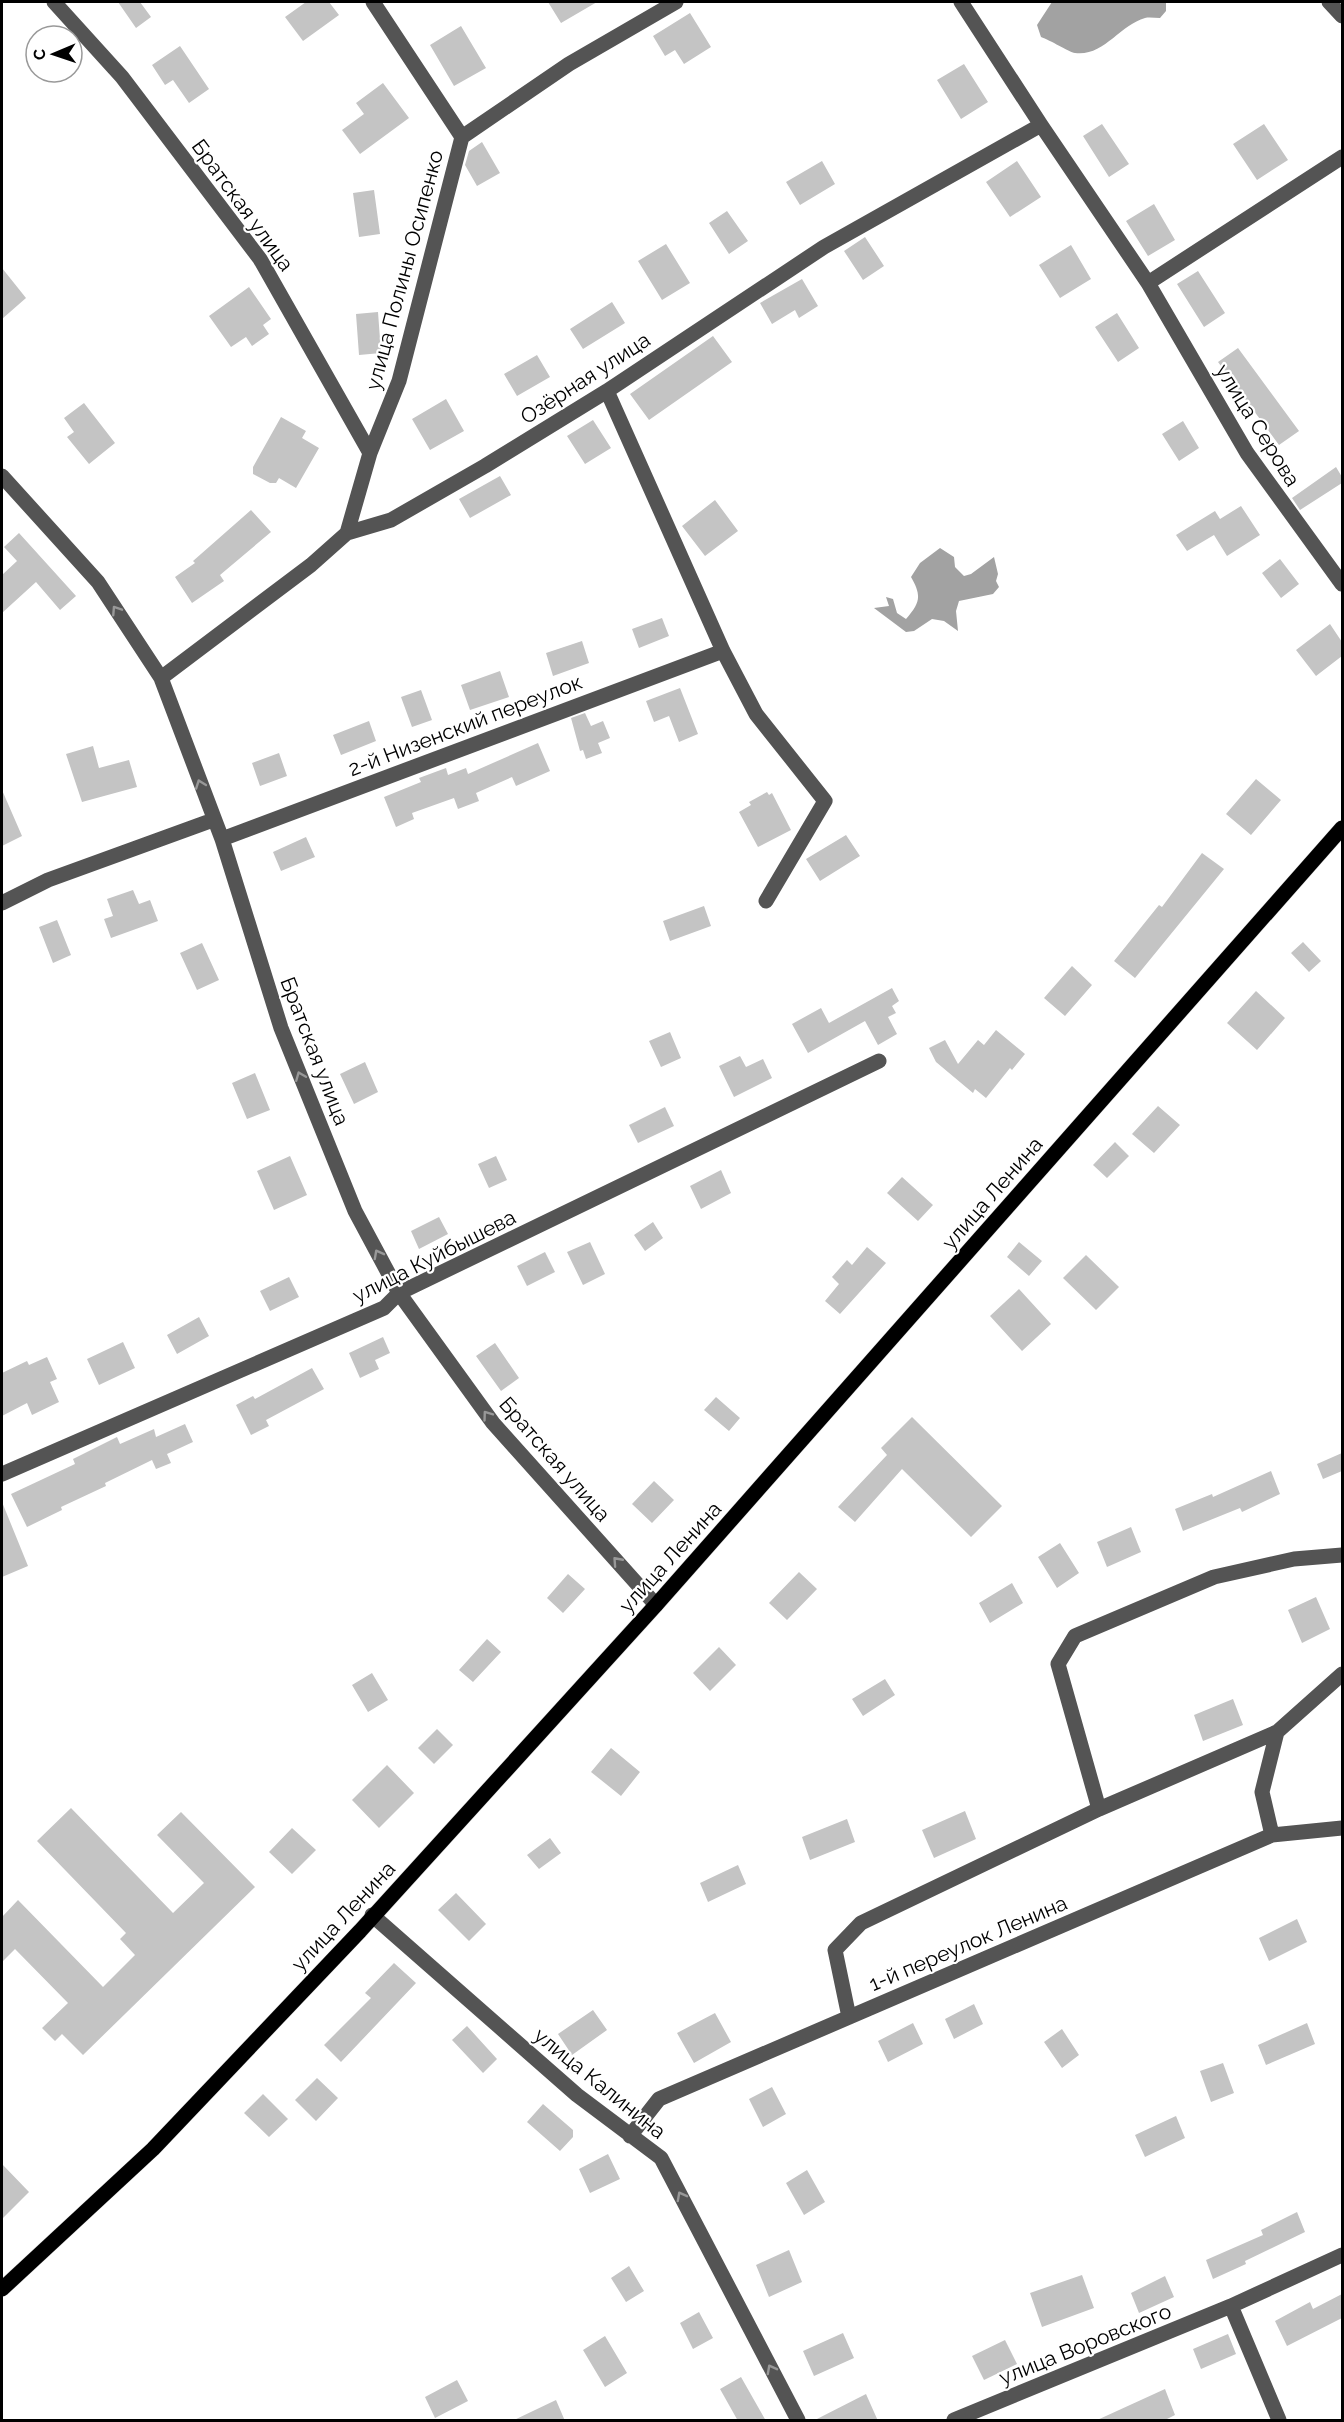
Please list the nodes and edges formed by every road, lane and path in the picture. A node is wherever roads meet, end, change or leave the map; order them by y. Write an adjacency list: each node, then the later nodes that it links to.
1 (54, 2): 12 (street, Братская улица)
2 (373, 2): 8 (street, улица Полины Осипенко)
3 (676, 2): 8 (street)
4 (961, 2): 7 (street, улица Серова)
5 (1329, 2): 6 (street)
6 (1342, 16)
7 (1041, 125): 10 (street, улица Серова); 11 (street, Озёрная улица)
8 (462, 137): 12 (street, улица Полины Осипенко)
9 (1342, 157): 10 (street)
10 (1148, 282): 15 (street, улица Серова)
11 (607, 391): 14 (street, Озёрная улица); 16 (street)
12 (370, 453): 14 (street, улица Полины Осипенко)
13 (2, 476): 17 (street, Братская улица, one-way to 13)
14 (347, 533): 17 (street, Озёрная улица)
15 (1342, 584)
16 (723, 651): 20 (street, 2-й Низенский переулок); 21 (street)
17 (161, 678): 18 (street, Братская улица, one-way to 17)
18 (213, 820): 20 (street, Братская улица); 22 (street)
19 (1342, 828): 27 (main road, улица Ленина)
20 (222, 839): 24 (street, Братская улица, one-way to 20)
21 (766, 901)
22 (2, 903)
23 (879, 1061): 24 (street, улица Куйбышева)
24 (399, 1293): 25 (street, улица Куйбышева); 27 (street, Братская улица, one-way to 24)
25 (2, 1474)
26 (1342, 1555): 30 (street)
27 (656, 1605): 33 (main road, улица Ленина)
28 (1342, 1674): 29 (street)
29 (1277, 1732): 30 (street); 32 (street)
30 (1099, 1809): 34 (street)
31 (1342, 1828): 32 (street, 1-й переулок Ленина)
32 (1272, 1835): 34 (street, 1-й переулок Ленина)
33 (372, 1915): 35 (street, улица Калинина); 37 (main road, улица Ленина)
34 (849, 2017): 35 (street, 1-й переулок Ленина)
35 (630, 2136): 39 (street, улица Калинина, one-way to 35)
36 (1342, 2255): 38 (street, улица Воровского)
37 (2, 2289)
38 (1232, 2306): 40 (street, улица Воровского); 41 (street)
39 (798, 2421)
40 (954, 2421)
41 (1279, 2421)

